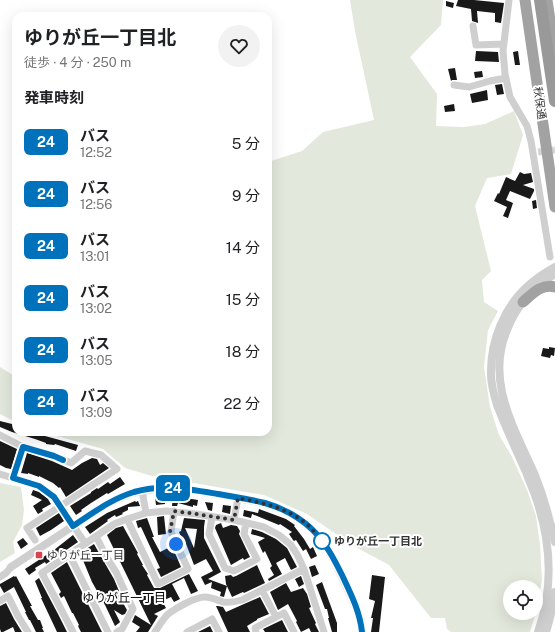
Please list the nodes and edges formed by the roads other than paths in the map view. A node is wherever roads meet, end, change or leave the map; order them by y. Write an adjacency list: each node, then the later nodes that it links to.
1 (509, 0): 6 (street)
2 (525, 0): 11 (highway, 秋保通)
3 (540, 0): 10 (highway)
4 (547, 0): 7 (highway)
5 (474, 26): 6 (street)
6 (504, 44): 8 (street)
7 (555, 55)
8 (506, 78): 9 (street); 12 (street)
9 (454, 85)
10 (555, 100)
11 (555, 207)
12 (550, 256)
13 (555, 267): 55 (street)
14 (555, 274): 16 (street)
15 (555, 287): 16 (highway)
16 (523, 302): 33 (street)
17 (0, 435): 18 (street)
18 (23, 447): 20 (street); 23 (street)
19 (0, 474): 20 (street)
20 (13, 478): 23 (street)
21 (142, 490): 22 (street); 25 (street); 30 (street)
22 (238, 498): 28 (street); 54 (street)
23 (60, 506): 30 (street); 32 (street)
24 (174, 511): 25 (street); 26 (street); 27 (street)
25 (146, 513): 27 (street)
26 (212, 517): 28 (street); 29 (street)
27 (127, 519): 31 (street)
28 (234, 520): 29 (street)
29 (246, 523): 37 (street)
30 (73, 526): 34 (street); 36 (street)
31 (96, 536): 34 (street); 47 (street)
32 (35, 540)
33 (555, 542)
34 (85, 543): 35 (street)
35 (69, 554): 45 (street); 46 (street)
36 (14, 565): 38 (street); 39 (street)
37 (304, 569): 40 (street); 53 (street)
38 (0, 572)
39 (0, 577)
40 (262, 590): 43 (street); 48 (street)
41 (555, 592): 56 (street)
42 (0, 601): 44 (street)
43 (276, 617): 51 (street); 52 (street)
44 (28, 632)
45 (73, 632)
46 (108, 632)
47 (117, 632)
48 (155, 632)
49 (187, 632): 50 (street)
50 (219, 632)
51 (256, 632)
52 (294, 632)
53 (324, 632)
54 (362, 632)
55 (538, 632)
56 (546, 632)

